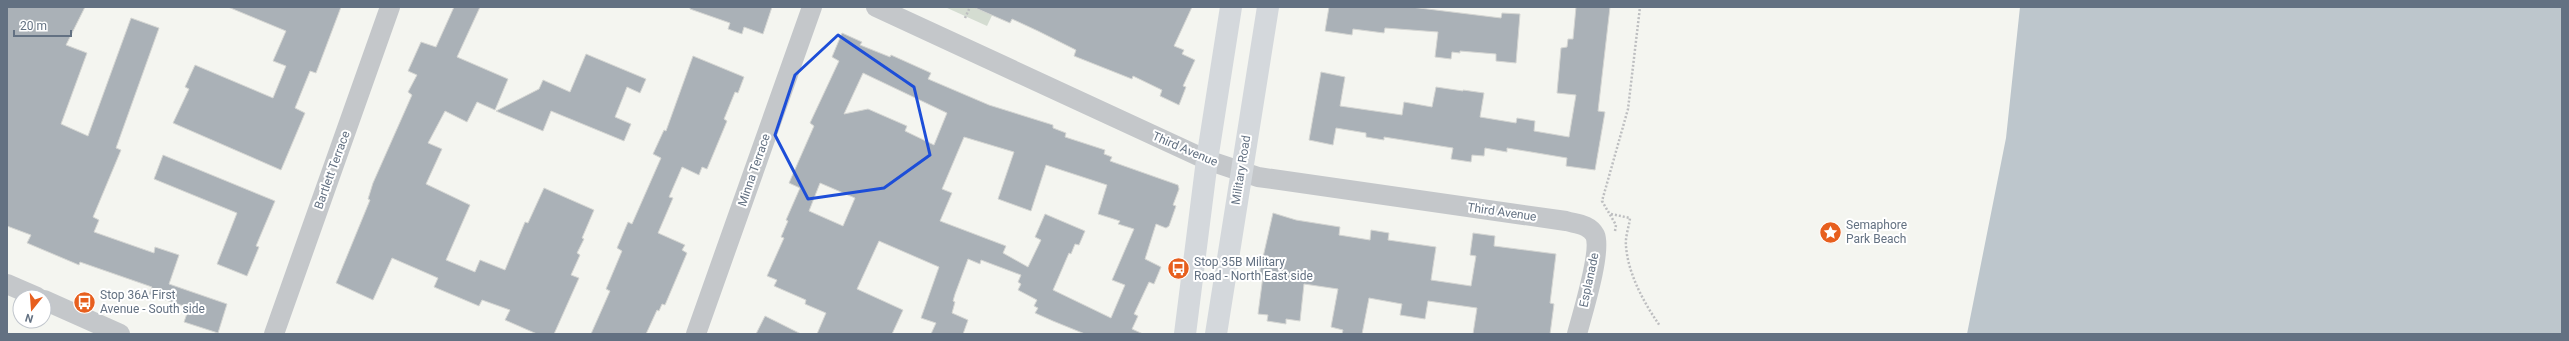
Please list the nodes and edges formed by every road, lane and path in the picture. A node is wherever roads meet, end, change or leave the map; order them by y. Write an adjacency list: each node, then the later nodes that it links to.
1 (390, 7): 19 (street, Bartlett Terrace)
2 (812, 7): 20 (street, Minna Terrace)
3 (876, 7): 9 (street, Third Avenue)
4 (970, 7): 8 (path)
5 (1231, 7): 9 (main road)
6 (1268, 7): 10 (main road, Military Road)
7 (1640, 7): 11 (path)
8 (965, 18)
9 (1207, 160): 10 (street, Third Avenue); 21 (main road)
10 (1241, 171): 13 (street, Third Avenue); 22 (main road, Military Road)
11 (1602, 201)
12 (1610, 214): 17 (path)
13 (1566, 221): 23 (street, Esplanade)
14 (7, 284): 15 (street)
15 (19, 289)
16 (52, 304): 18 (street)
17 (1660, 326)
18 (120, 334)
19 (274, 334)
20 (696, 334)
21 (1185, 334)
22 (1216, 334)
23 (1577, 334)

